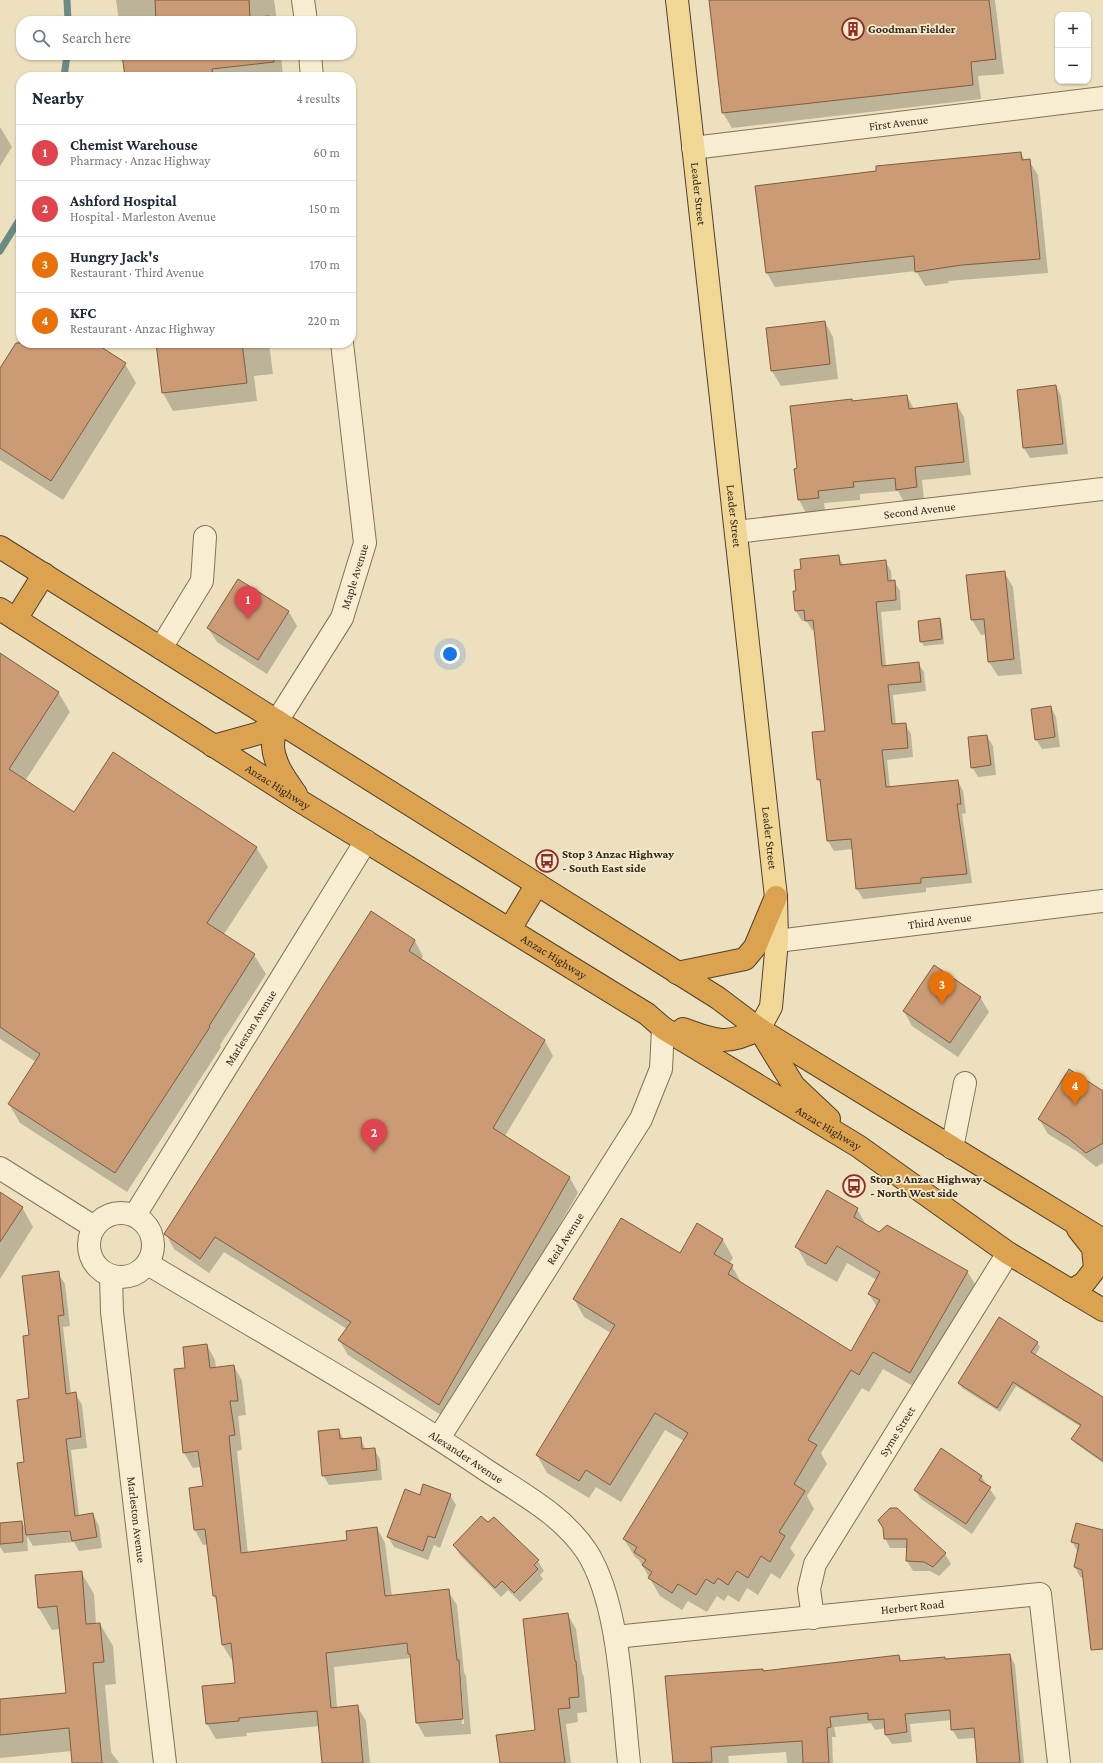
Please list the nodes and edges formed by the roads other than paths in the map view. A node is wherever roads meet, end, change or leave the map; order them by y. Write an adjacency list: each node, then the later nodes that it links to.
1 (303, 0): 3 (street)
2 (677, 0): 7 (main road, Leader Street)
3 (305, 16)
4 (310, 60): 5 (street)
5 (312, 72)
6 (1103, 98): 7 (street, First Avenue)
7 (693, 148): 10 (main road, Leader Street)
8 (343, 348): 16 (street, Maple Avenue)
9 (1103, 489): 10 (street, Second Avenue)
10 (736, 532): 21 (main road, Leader Street)
11 (205, 537): 15 (street)
12 (0, 547): 13 (highway)
13 (44, 574): 14 (highway); 15 (highway)
14 (8, 614): 17 (highway, Anzac Highway)
15 (161, 648): 16 (highway)
16 (277, 721): 17 (highway); 18 (highway); 20 (highway)
17 (213, 746): 18 (highway, Anzac Highway)
18 (300, 801): 19 (highway, Anzac Highway)
19 (366, 841): 23 (highway, Anzac Highway); 32 (street, Marleston Avenue)
20 (537, 884): 23 (highway); 25 (highway)
21 (776, 897): 24 (main road, Leader Street); 25 (highway)
22 (1103, 901): 24 (street, Third Avenue)
23 (510, 929): 26 (highway, Anzac Highway)
24 (777, 941): 27 (main road, Leader Street)
25 (677, 973): 27 (highway)
26 (655, 1021): 27 (highway); 29 (highway, Anzac Highway); 41 (street, Reid Avenue)
27 (759, 1029): 29 (highway); 30 (highway)
28 (965, 1082): 30 (street)
29 (858, 1146): 36 (highway, Anzac Highway)
30 (952, 1148): 33 (highway)
31 (0, 1168): 34 (street)
32 (135, 1215): 34 (street); 37 (street)
33 (1072, 1222): 35 (highway); 39 (highway)
34 (94, 1227): 38 (street)
35 (1103, 1240)
36 (1008, 1253): 39 (highway, Anzac Highway); 42 (street, Syme Street)
37 (148, 1264): 38 (street); 41 (street, Alexander Avenue)
38 (111, 1276): 44 (street, Marleston Avenue)
39 (1072, 1291): 40 (highway, Anzac Highway)
40 (1103, 1310)
41 (439, 1438): 43 (street, Alexander Avenue)
42 (813, 1618): 43 (street, Herbert Road); 46 (street, Herbert Road)
43 (615, 1637): 45 (street, Alexander Avenue)
44 (164, 1763)
45 (629, 1763)
46 (1059, 1763)

